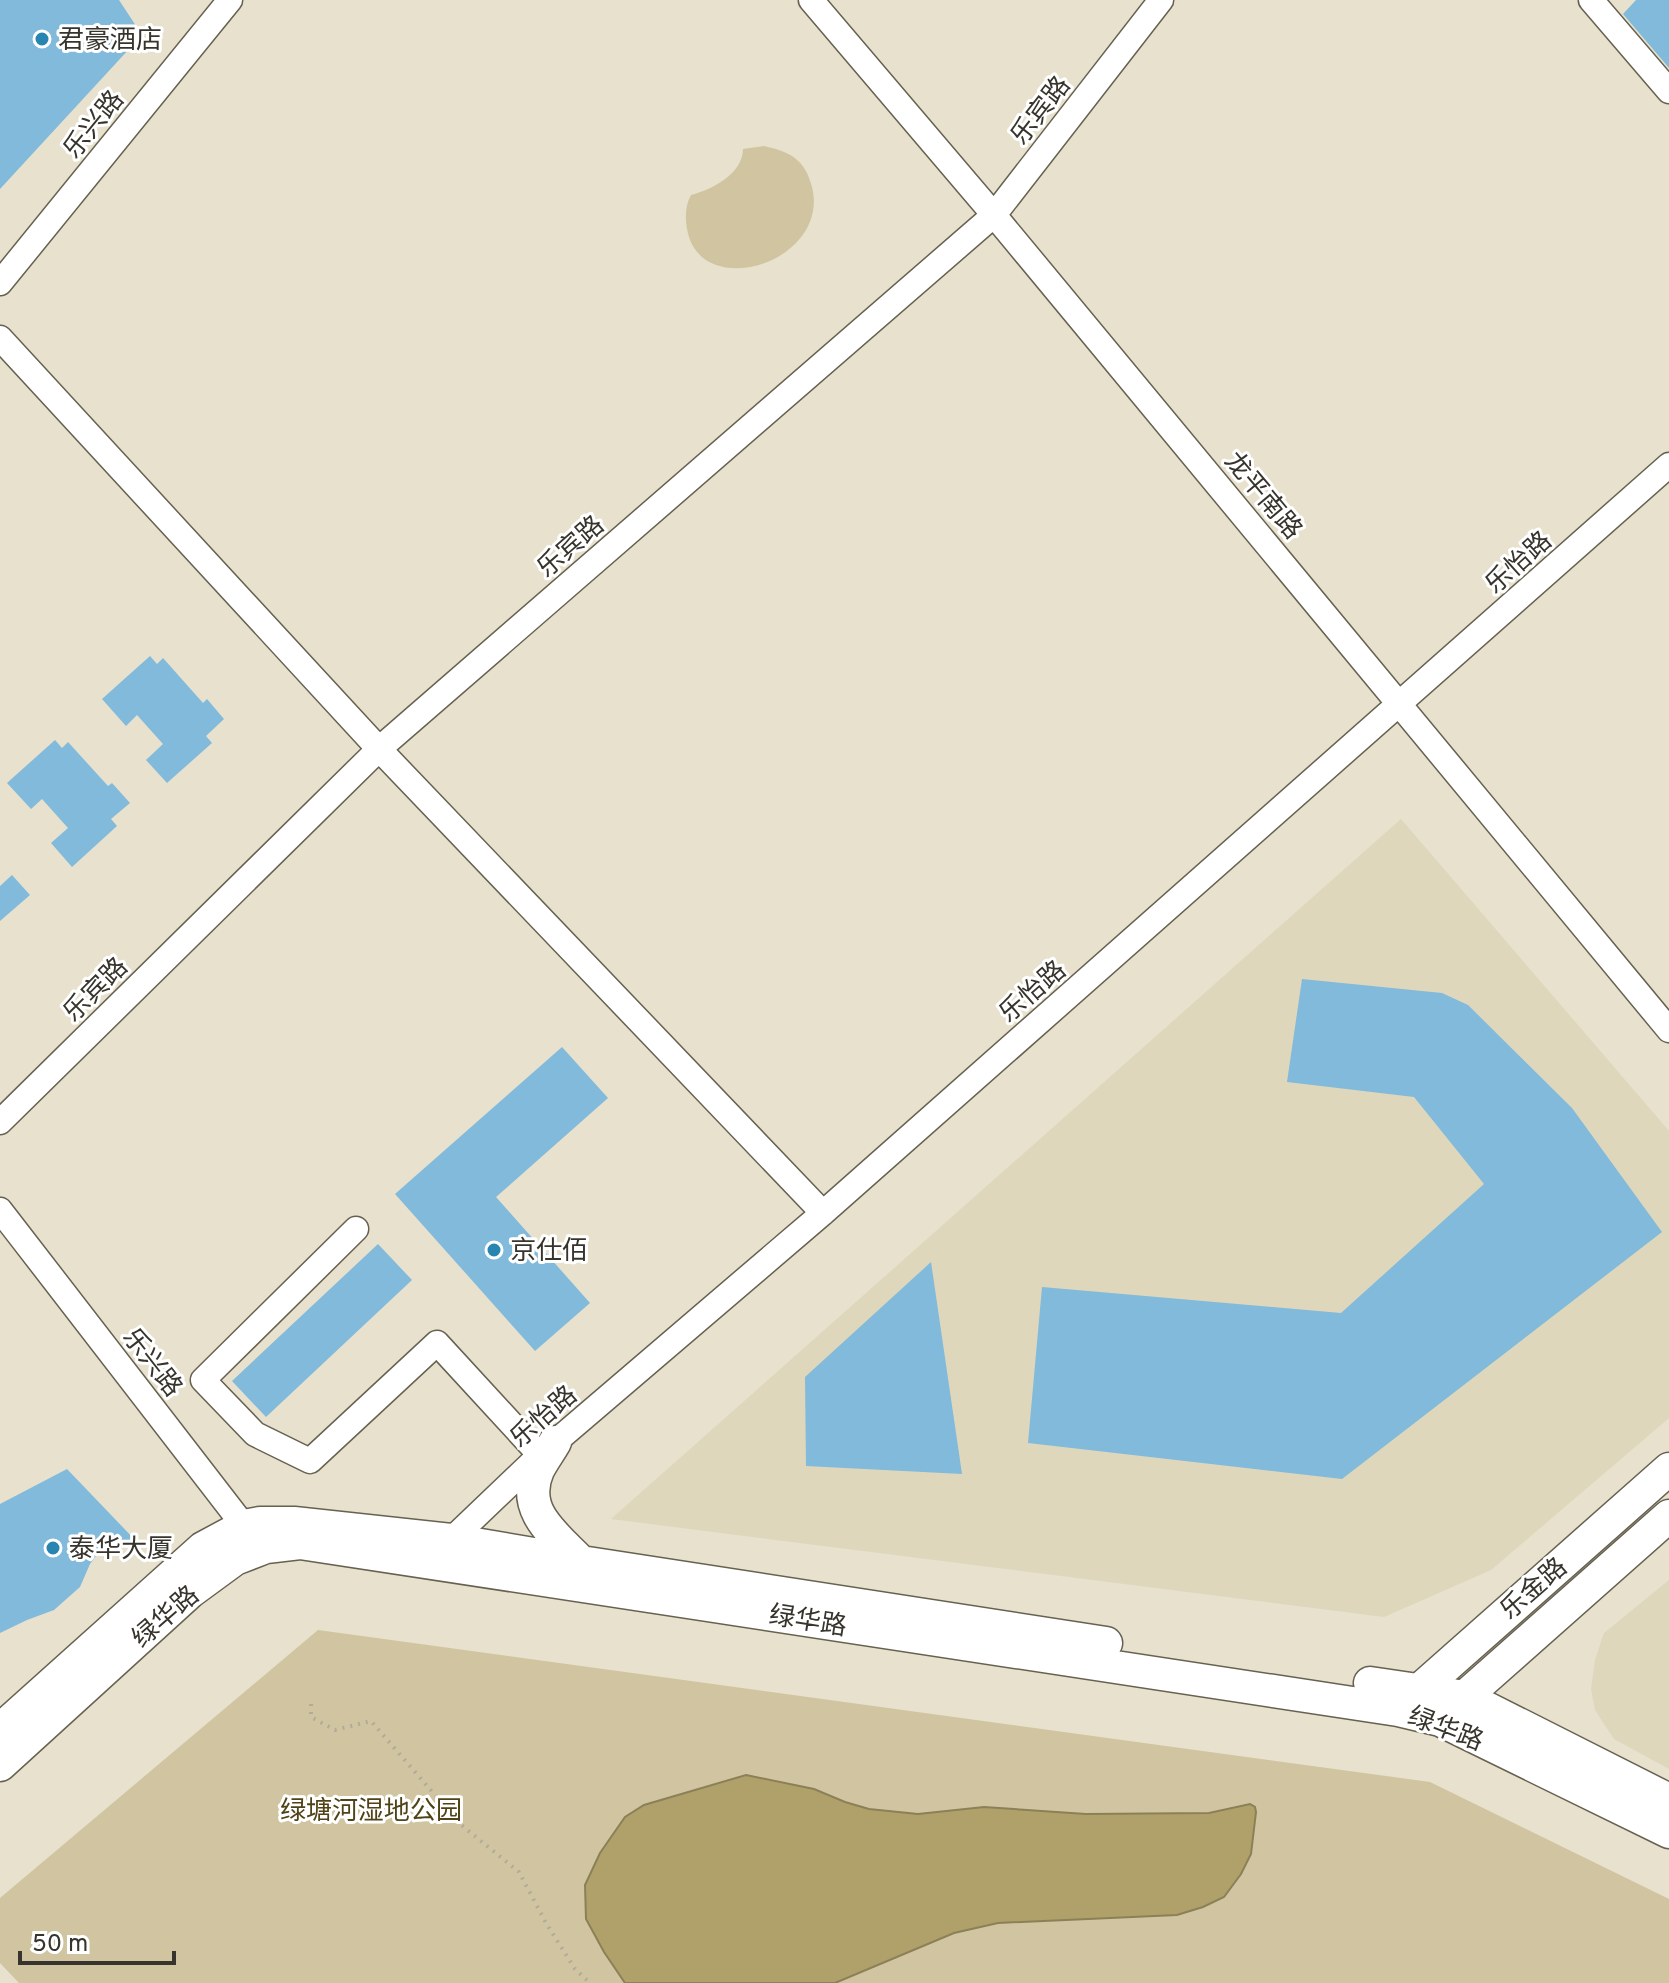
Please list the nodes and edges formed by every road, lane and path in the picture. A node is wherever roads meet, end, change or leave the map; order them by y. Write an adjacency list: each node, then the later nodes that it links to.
1 (230, 0): 7 (street, 乐兴路)
2 (811, 0): 6 (street, 龙平南路)
3 (1161, 0): 6 (street, 乐宾路)
4 (1591, 0): 5 (street)
5 (1669, 91)
6 (994, 215): 10 (street, 龙平南路); 11 (street, 乐宾路)
7 (0, 283)
8 (0, 338): 11 (street)
9 (1669, 465): 10 (street, 乐怡路)
10 (1400, 704): 12 (street, 龙平南路); 15 (street, 乐怡路)
11 (379, 749): 13 (street, 乐宾路); 15 (street)
12 (1669, 1030)
13 (0, 1122)
14 (0, 1210): 20 (street, 乐兴路)
15 (823, 1213): 17 (street, 乐怡路)
16 (356, 1229): 17 (street)
17 (547, 1449): 21 (street, 乐怡路); 22 (main road)
18 (1669, 1469): 24 (main road, 乐金路)
19 (1669, 1516): 23 (main road, 乐金路)
20 (251, 1538): 21 (main road, 绿华路); 27 (main road, 绿华路); 28 (main road, 绿华路)
21 (448, 1553): 22 (main road, 绿华路); 24 (main road, 绿华路)
22 (581, 1562): 24 (main road, 绿华路)
23 (1465, 1697): 24 (main road, 绿华路); 26 (main road, 乐金路); 29 (main road, 绿华路)
24 (1408, 1700): 26 (main road, 绿华路)
25 (311, 1704): 31 (path)
26 (1440, 1720): 30 (main road, 绿华路)
27 (0, 1730)
28 (0, 1765)
29 (1669, 1800)
30 (1669, 1832)
31 (590, 1983)

